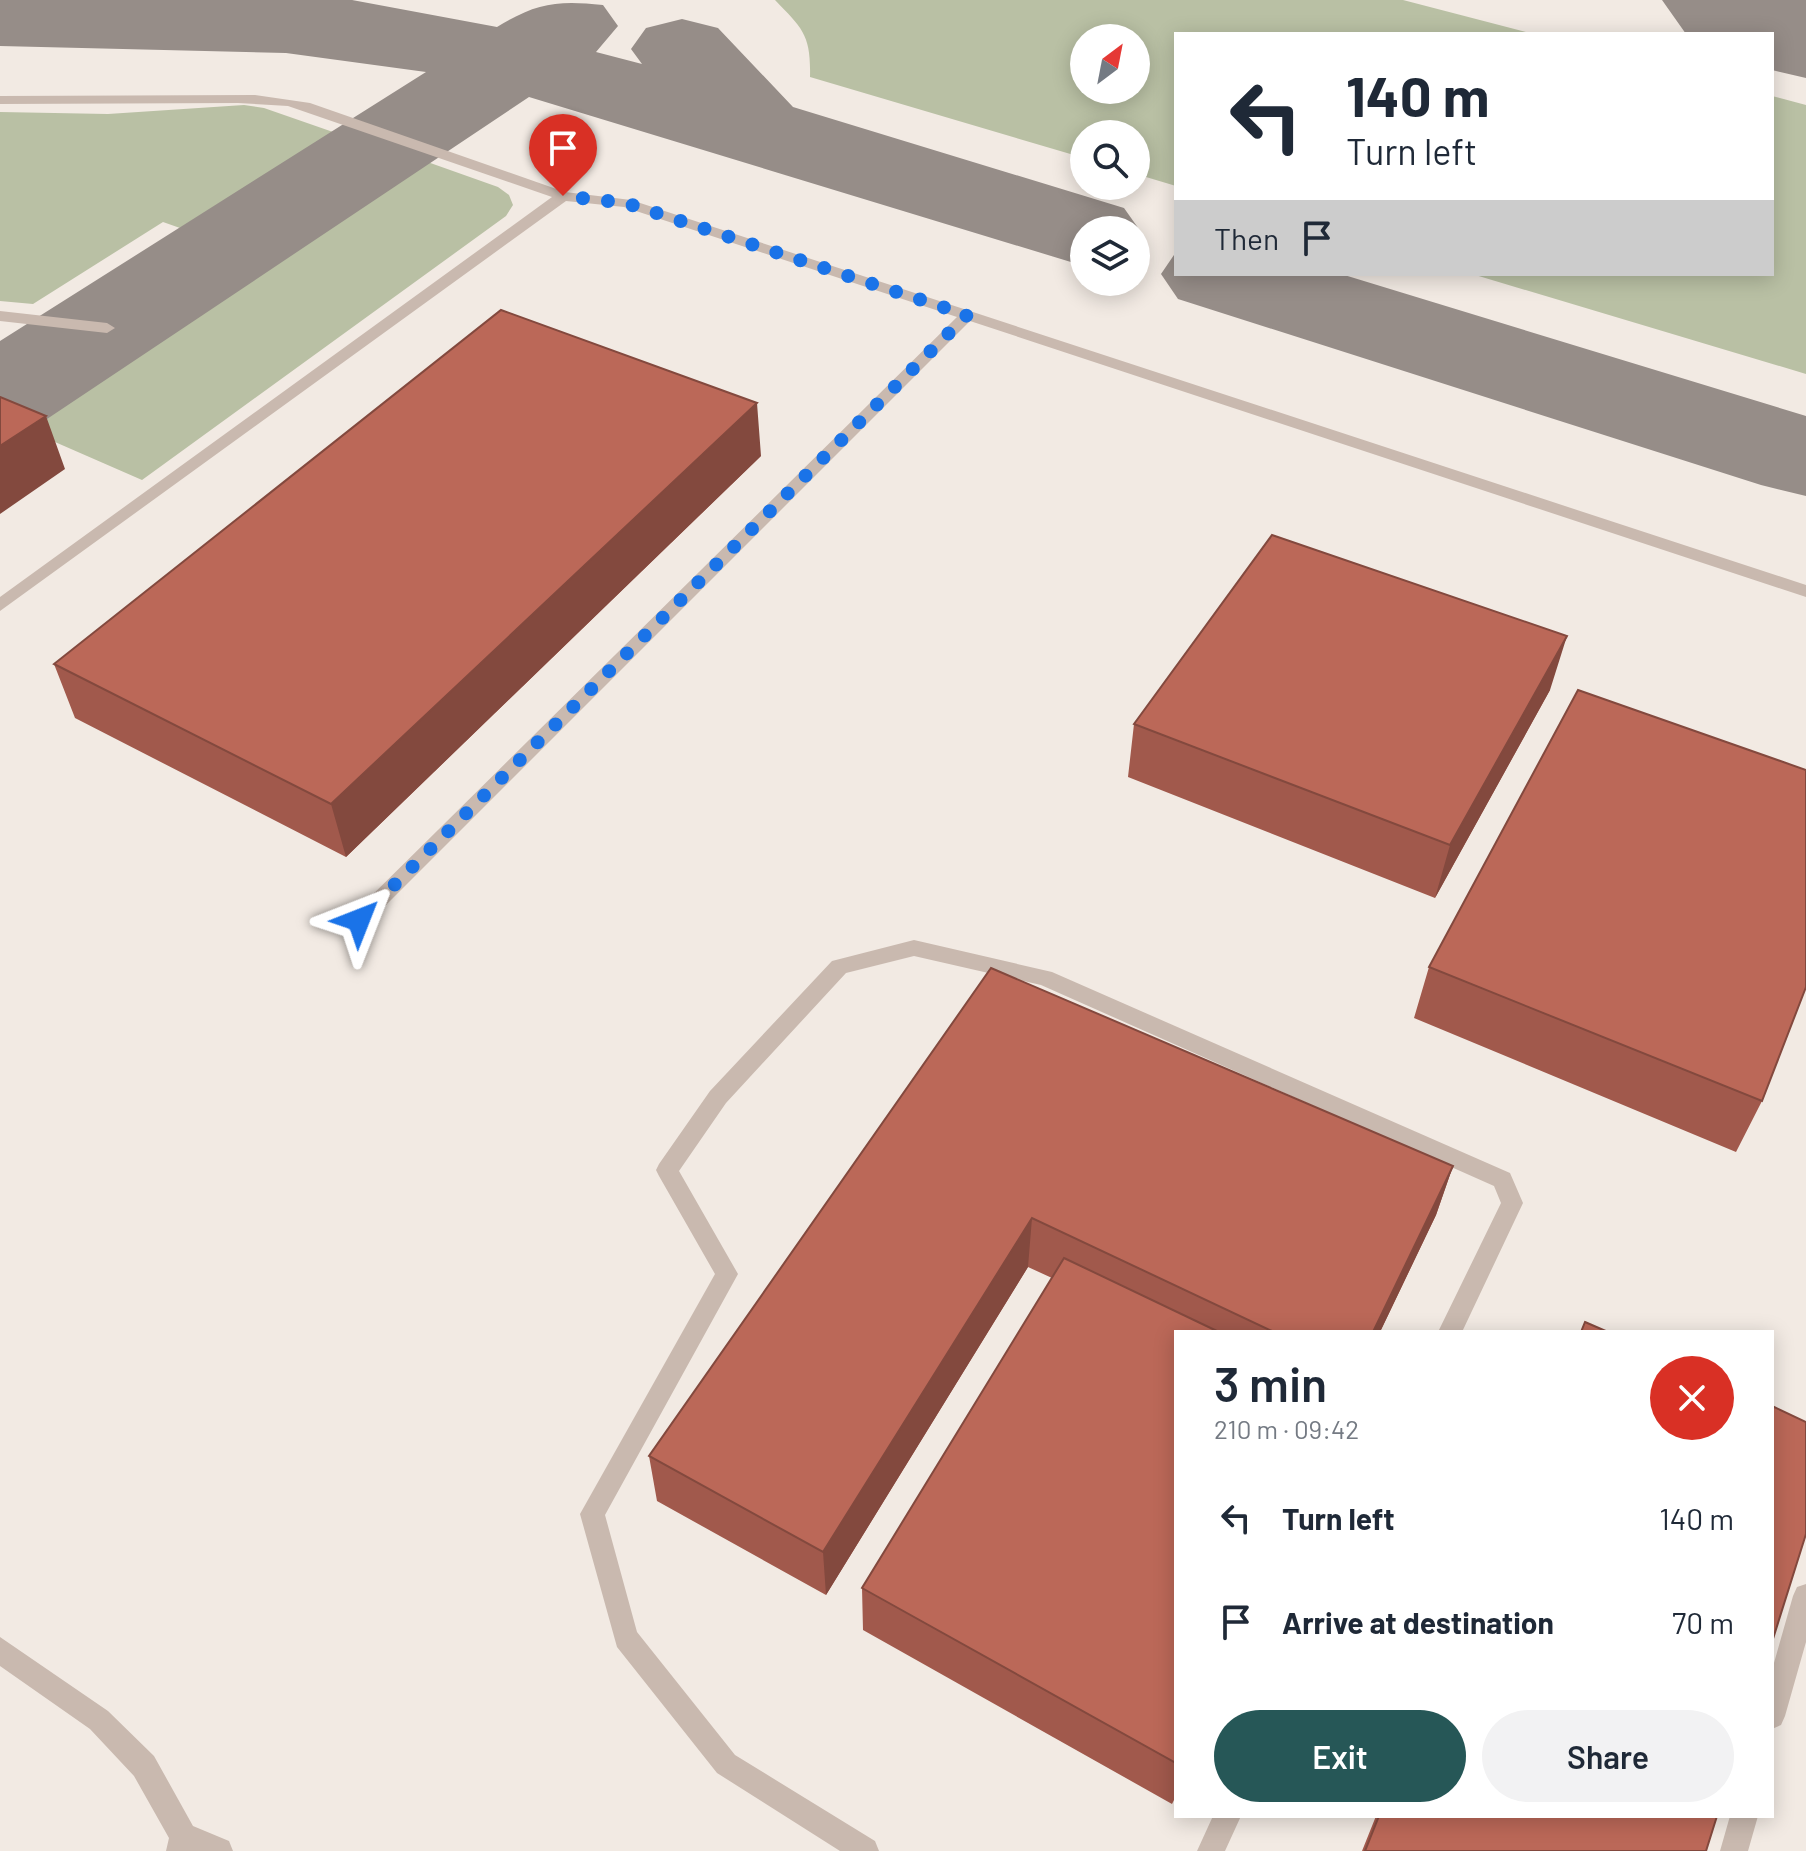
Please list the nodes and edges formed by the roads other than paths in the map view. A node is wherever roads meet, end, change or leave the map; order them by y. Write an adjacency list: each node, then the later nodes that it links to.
1 (0, 100): 2 (street)
2 (563, 196): 3 (street); 8 (street)
3 (967, 315): 7 (street); 9 (street)
4 (7, 317): 5 (street); 6 (street)
5 (0, 327)
6 (107, 328)
7 (1806, 591)
8 (0, 605)
9 (359, 920)
10 (1451, 1330): 18 (street)
11 (1806, 1596): 13 (street)
12 (0, 1650): 16 (street)
13 (1774, 1709)
14 (1226, 1818): 19 (street)
15 (1743, 1818): 20 (street)
16 (182, 1844): 17 (street)
17 (219, 1851)
18 (865, 1851)
19 (1211, 1851)
20 (1734, 1851)

